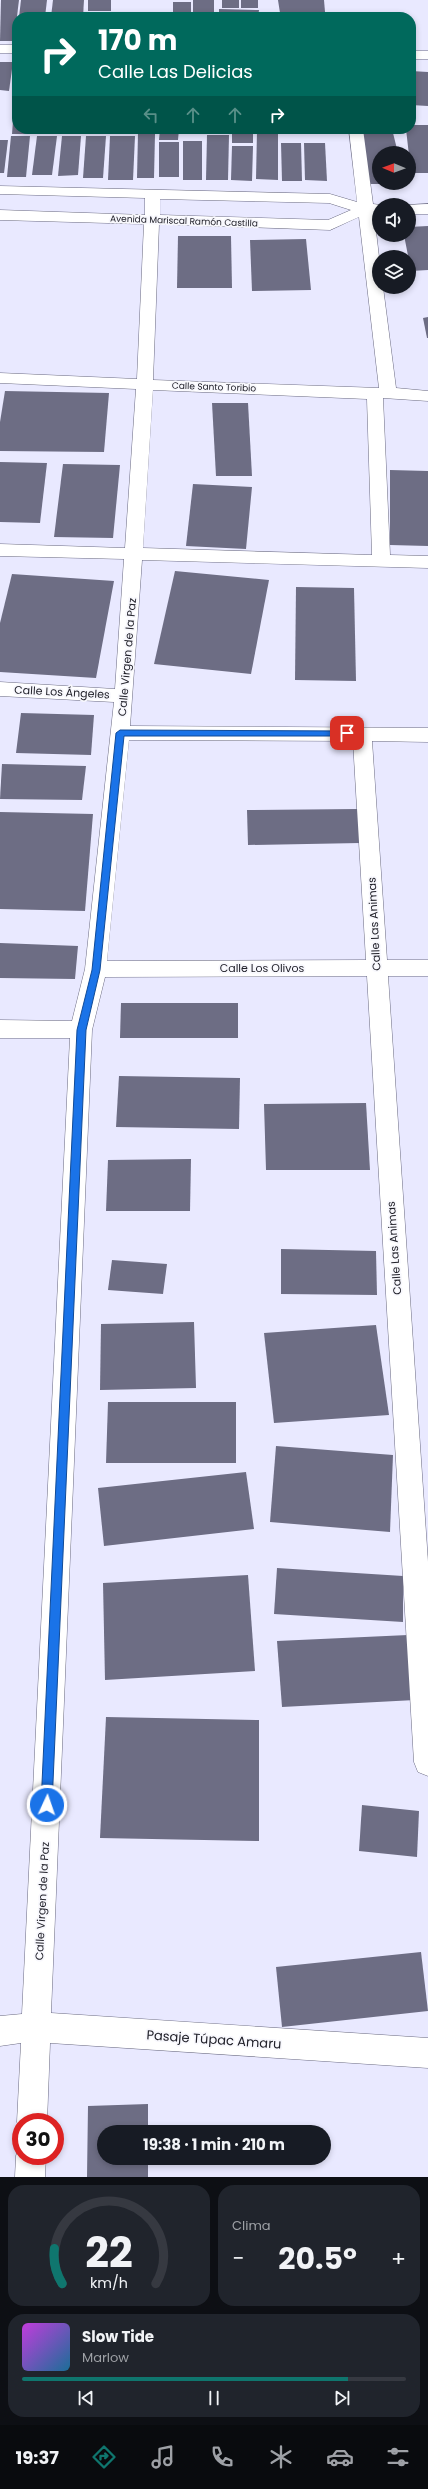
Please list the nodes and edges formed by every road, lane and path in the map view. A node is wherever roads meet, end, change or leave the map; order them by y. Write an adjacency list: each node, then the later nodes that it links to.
1 (0, 49): 2 (street)
2 (12, 50)
3 (416, 55): 4 (street)
4 (428, 55)
5 (357, 134): 8 (street)
6 (0, 190): 7 (street)
7 (152, 195): 8 (street); 12 (street, Calle Virgen de la Paz)
8 (372, 209): 12 (street, Avenida Mariscal Ramón Castilla)
9 (416, 209): 10 (street)
10 (428, 209)
11 (0, 216): 12 (street, Avenida Mariscal Ramón Castilla)
12 (152, 220): 15 (street, Calle Virgen de la Paz)
13 (374, 242): 16 (street)
14 (0, 378): 15 (street, Calle Santo Toribio)
15 (145, 384): 16 (street, Calle Santo Toribio); 19 (street, Calle Virgen de la Paz)
16 (381, 393): 17 (street, Calle Santo Toribio); 20 (street)
17 (428, 396)
18 (0, 550): 19 (street)
19 (135, 556): 20 (street); 23 (street, Calle Virgen de la Paz)
20 (381, 562): 21 (street)
21 (428, 562)
22 (0, 689): 23 (street, Calle Los Ángeles)
23 (124, 696): 24 (street, Calle Virgen de la Paz)
24 (120, 733): 25 (street); 29 (street, Calle Virgen de la Paz)
25 (362, 733): 26 (street); 27 (street, Calle Las Animas)
26 (428, 734)
27 (376, 968): 28 (street, Calle Los Olivos); 29 (street, Calle Los Olivos); 32 (street, Calle Las Animas)
28 (428, 968)
29 (96, 970): 31 (street, Calle Virgen de la Paz)
30 (0, 1029): 31 (street)
31 (81, 1030): 33 (street, Calle Virgen de la Paz)
32 (428, 1762)
33 (37, 2027): 34 (street, Pasaje Túpac Amaru); 35 (street, Pasaje Túpac Amaru); 36 (street, Calle Virgen de la Paz)
34 (0, 2031)
35 (428, 2053)
36 (32, 2113)
37 (31, 2165): 38 (street)
38 (30, 2177)

